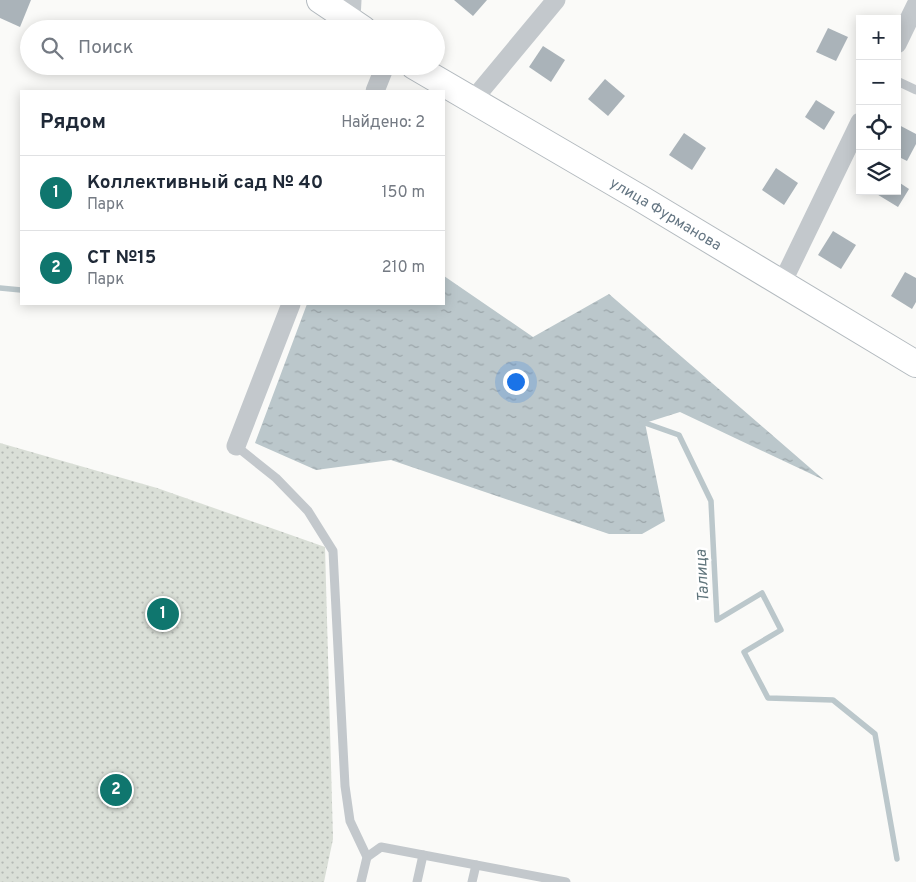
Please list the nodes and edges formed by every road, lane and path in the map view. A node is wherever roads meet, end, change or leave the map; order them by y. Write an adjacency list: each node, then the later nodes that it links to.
1 (320, 0): 4 (main road)
2 (556, 0): 11 (street)
3 (916, 5): 5 (street)
4 (355, 16)
5 (901, 36)
6 (381, 75): 9 (street)
7 (429, 75): 11 (main road, улица Фурманова)
8 (901, 83): 10 (lane)
9 (375, 90)
10 (916, 90)
11 (472, 101): 13 (main road, улица Фурманова)
12 (856, 130): 13 (street)
13 (782, 283): 15 (main road, улица Фурманова)
14 (291, 305): 16 (street)
15 (916, 364)
16 (236, 446): 18 (lane)
17 (423, 855): 18 (lane); 19 (lane); 22 (lane)
18 (367, 856): 21 (lane)
19 (476, 865): 20 (lane); 23 (lane)
20 (533, 879): 24 (lane)
21 (361, 882)
22 (417, 882)
23 (472, 882)
24 (566, 882)

